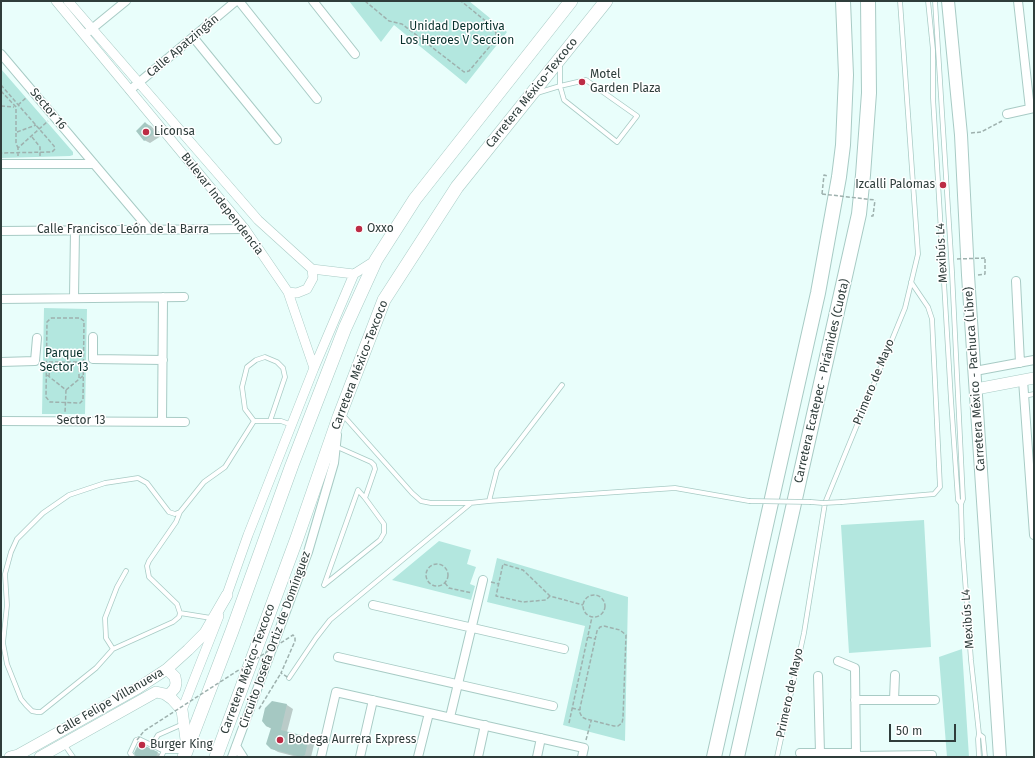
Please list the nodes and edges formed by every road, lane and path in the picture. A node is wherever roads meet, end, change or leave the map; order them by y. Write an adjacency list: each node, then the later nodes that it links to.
1 (56, 1): 19 (street, Bulevar Independencia)
2 (68, 1): 18 (street, Bulevar Independencia)
3 (126, 1): 18 (street)
4 (236, 1): 20 (street, Calle Apatzingán)
5 (239, 1): 31 (street)
6 (313, 1): 22 (street)
7 (365, 1): 8 (path)
8 (462, 1)
9 (571, 1): 59 (highway, Carretera México-Texcoco)
10 (606, 1): 23 (highway, Carretera México-Texcoco)
11 (843, 1): 177 (highway, Carretera Ecatepec - Pirámides (Cuota))
12 (868, 1): 178 (highway, Carretera Ecatepec - Pirámides (Cuota))
13 (900, 1): 64 (lane, Primero de Mayo)
14 (928, 1): 107 (lane, Mexibús L4)
15 (935, 1): 107 (lane, Mexibús L4)
16 (948, 1): 41 (main road, Carretera México - Pachuca (Libre))
17 (1018, 1): 35 (street)
18 (92, 29): 19 (street); 24 (street, Bulevar Independencia)
19 (84, 36): 28 (street, Bulevar Independencia)
20 (193, 37): 24 (street, Calle Apatzingán); 43 (street)
21 (1, 54): 29 (street, Sector 16)
22 (355, 54)
23 (560, 58): 26 (lane); 30 (highway, Carretera México-Texcoco)
24 (138, 83): 28 (street, Calle Apatzingán); 60 (street, Bulevar Independencia)
25 (1, 85): 32 (path)
26 (560, 86): 26 (lane); 30 (lane)
27 (1, 90): 34 (path)
28 (130, 90): 54 (street, Bulevar Independencia)
29 (33, 91): 32 (path); 37 (street, Sector 16)
30 (531, 95): 94 (highway, Carretera México-Texcoco)
31 (317, 99)
32 (18, 104): 34 (path); 38 (path)
33 (1, 106): 34 (path)
34 (16, 107): 40 (path)
35 (1032, 109): 36 (street)
36 (1007, 114): 41 (path)
37 (54, 116): 39 (path); 51 (street, Sector 16)
38 (36, 125): 39 (path); 40 (path)
39 (39, 129): 42 (path); 47 (path)
40 (16, 132): 44 (path)
41 (961, 134): 82 (main road, Carretera México - Pachuca (Libre))
42 (31, 136): 44 (path); 47 (path)
43 (277, 140)
44 (18, 148): 46 (path)
45 (1, 153): 46 (path)
46 (18, 153): 47 (path); 49 (path)
47 (40, 153): 50 (path)
48 (1, 164): 49 (street)
49 (18, 164): 50 (street)
50 (40, 164): 51 (street)
51 (94, 164): 57 (street, Sector 16)
52 (824, 176): 53 (path, bridge)
53 (873, 216)
54 (245, 229): 57 (street, Calle Francisco León de la Barra); 65 (street, Bulevar Independencia)
55 (1, 230): 56 (street, Calle Francisco León de la Barra)
56 (75, 230): 57 (street, Calle Francisco León de la Barra); 68 (street)
57 (150, 230)
58 (957, 258): 62 (path, bridge)
59 (376, 260): 61 (street); 158 (highway, Carretera México-Texcoco)
60 (312, 269): 61 (street); 65 (street)
61 (354, 274): 81 (street)
62 (985, 274)
63 (1016, 281): 80 (street)
64 (911, 282): 105 (lane, bridge); 179 (lane, Primero de Mayo)
65 (288, 292): 81 (street, Bulevar Independencia)
66 (163, 297): 67 (street); 68 (street); 72 (street)
67 (184, 297)
68 (74, 298): 69 (street)
69 (1, 299)
70 (93, 337): 72 (street)
71 (37, 338): 74 (street)
72 (163, 360): 99 (street)
73 (1034, 360): 80 (street)
74 (35, 361): 75 (street); 76 (path)
75 (1, 362)
76 (47, 362): 77 (path); 79 (path); 83 (path)
77 (51, 362): 78 (path); 85 (path)
78 (79, 362): 79 (path); 86 (path)
79 (84, 362): 84 (path)
80 (1020, 363): 82 (street)
81 (314, 368): 101 (street)
82 (975, 371): 89 (main road, Carretera México - Pachuca (Libre))
83 (47, 374): 85 (path); 93 (path)
84 (84, 374): 86 (path); 93 (path)
85 (49, 377): 90 (path)
86 (79, 379): 90 (path)
87 (1028, 379): 89 (main road); 92 (street)
88 (562, 385): 105 (lane)
89 (976, 389): 182 (main road, Carretera México - Pachuca (Libre))
90 (66, 390): 93 (path)
91 (1034, 394): 92 (lane)
92 (1024, 396): 103 (street)
93 (66, 402): 96 (path)
94 (340, 415): 102 (highway, Carretera México-Texcoco); 106 (lane)
95 (1, 421): 96 (street, Sector 13)
96 (65, 421): 99 (street, Sector 13)
97 (254, 421): 98 (lane); 98 (lane); 108 (lane)
98 (270, 421): 101 (lane)
99 (162, 422): 100 (street, Sector 13)
100 (185, 422)
101 (292, 424): 114 (street)
102 (333, 445): 104 (lane); 140 (street, Circuito Josefa Ortiz de Domínguez); 168 (highway, Carretera México-Texcoco)
103 (1032, 482): 109 (street)
104 (365, 498): 104 (lane)
105 (489, 501): 106 (lane)
106 (470, 503): 132 (lane)
107 (961, 504): 150 (lane, Mexibús L4)
108 (180, 512): 118 (lane); 124 (lane)
109 (1034, 535)
110 (126, 571): 124 (lane)
111 (483, 580): 113 (street)
112 (445, 583): 112 (path); 113 (path)
113 (480, 594): 121 (street)
114 (227, 595): 120 (main road, Calle Felipe Villanueva); 142 (street)
115 (550, 596): 115 (path); 116 (path)
116 (583, 604): 119 (path); 119 (path)
117 (373, 605): 121 (street)
118 (180, 612): 120 (lane); 124 (lane)
119 (592, 617): 122 (path)
120 (213, 618): 128 (main road, Calle Felipe Villanueva)
121 (472, 628): 125 (street); 133 (street)
122 (588, 637): 123 (path); 141 (path)
123 (596, 639): 143 (path); 146 (path)
124 (113, 649)
125 (564, 649)
126 (338, 657): 133 (street)
127 (838, 661): 136 (street)
128 (167, 669): 134 (main road); 163 (main road, Calle Felipe Villanueva)
129 (281, 674): 132 (path, bridge); 140 (path); 152 (path, bridge)
130 (895, 675): 137 (street)
131 (818, 676): 160 (street)
132 (289, 678)
133 (459, 684): 139 (street); 145 (street)
134 (168, 696): 142 (main road, Calle Felipe Villanueva); 153 (main road, Calle Felipe Villanueva)
135 (373, 700): 144 (street); 171 (street); 172 (street)
136 (855, 700): 137 (street); 161 (street)
137 (894, 700): 138 (street)
138 (935, 700)
139 (553, 706)
140 (250, 708): 154 (street, Circuito Josefa Ortiz de Domínguez)
141 (572, 708): 143 (path); 148 (path)
142 (182, 710): 147 (main road)
143 (580, 710): 146 (path)
144 (429, 713): 145 (street); 173 (street)
145 (450, 718): 149 (street)
146 (591, 720): 156 (path)
147 (184, 723): 155 (lane); 158 (main road)
148 (569, 723)
149 (485, 726): 151 (street); 174 (street)
150 (979, 734): 180 (lane, Mexibús L4); 181 (lane, Mexibús L4)
151 (541, 738): 156 (street); 175 (street)
152 (137, 740): 155 (lane); 166 (lane)
153 (64, 744): 164 (main road, Calle Felipe Villanueva); 165 (lane)
154 (236, 746): 169 (street, Circuito Josefa Ortiz de Domínguez); 170 (street)
155 (154, 747): 157 (lane)
156 (584, 748): 176 (street)
157 (164, 751): 158 (lane); 167 (lane)
158 (186, 752)
159 (800, 753): 160 (street)
160 (820, 753): 161 (street)
161 (856, 755): 162 (street)
162 (932, 755)
163 (10, 757)
164 (40, 757)
165 (73, 757)
166 (133, 757)
167 (161, 757)
168 (216, 757)
169 (232, 757)
170 (243, 757)
171 (321, 757)
172 (360, 757)
173 (418, 757)
174 (478, 757)
175 (537, 757)
176 (582, 757)
177 (714, 757)
178 (737, 757)
179 (777, 757)
180 (979, 757)
181 (985, 757)
182 (1000, 757)

